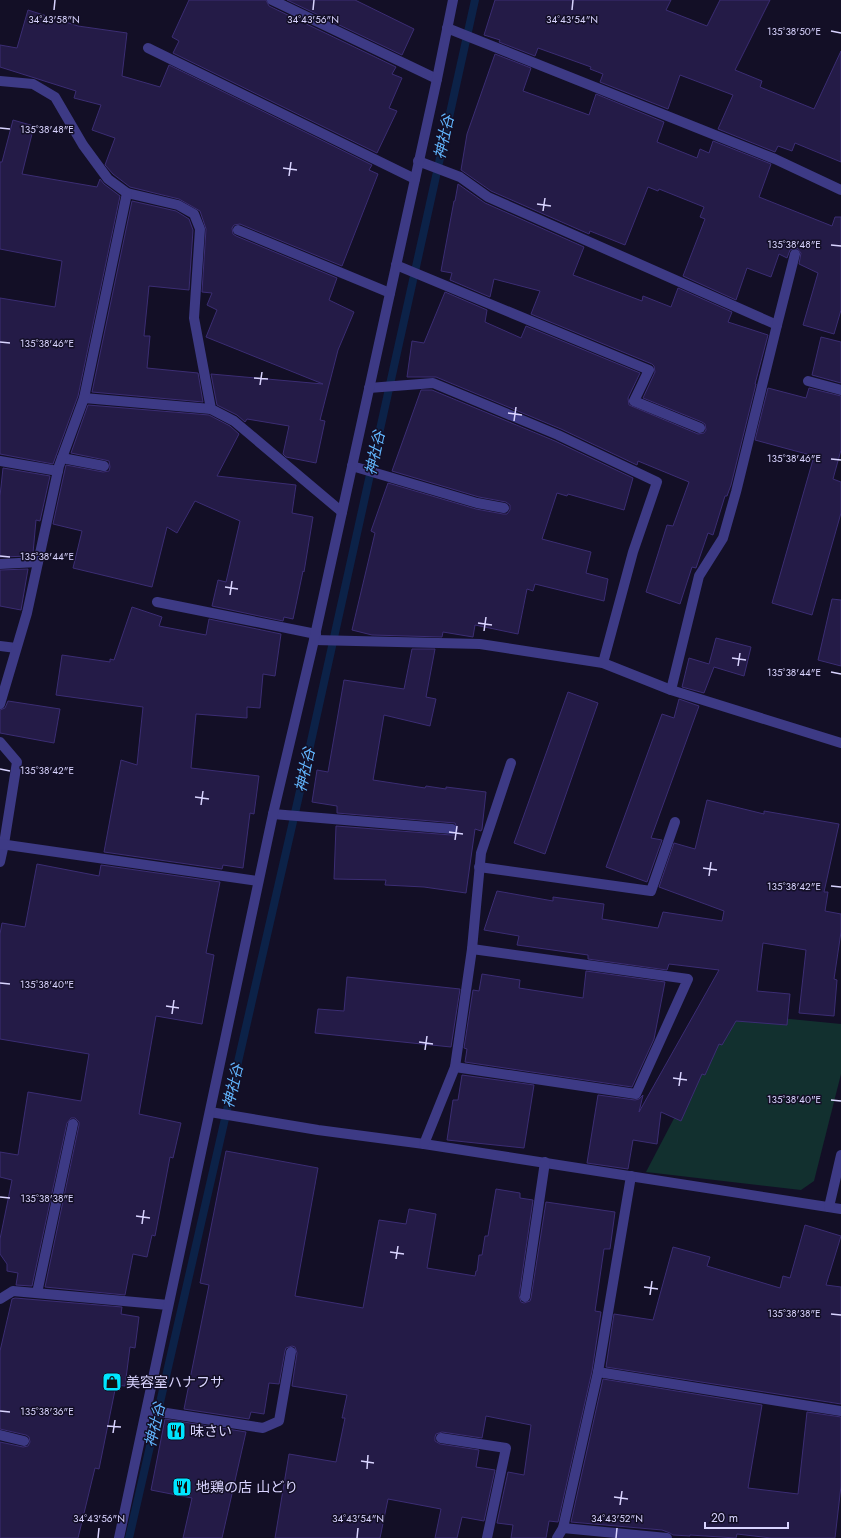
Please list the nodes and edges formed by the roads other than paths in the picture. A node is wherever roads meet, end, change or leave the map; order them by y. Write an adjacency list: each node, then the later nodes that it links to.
1 (272, 0): 5 (street)
2 (453, 0): 3 (street)
3 (447, 28): 5 (street); 9 (street)
4 (148, 48): 8 (street)
5 (437, 79): 7 (street)
6 (0, 81): 10 (street)
7 (418, 161): 8 (street); 15 (street)
8 (415, 179): 13 (street)
9 (841, 190)
10 (127, 193): 19 (street); 20 (street)
11 (238, 230): 14 (street)
12 (795, 254): 15 (street)
13 (396, 265): 14 (street); 21 (street)
14 (390, 293): 17 (street)
15 (776, 325): 36 (street)
16 (808, 381): 18 (street)
17 (369, 388): 25 (street); 35 (street)
18 (841, 390)
19 (84, 398): 20 (street); 22 (street)
20 (211, 409): 28 (street)
21 (700, 428)
22 (62, 458): 24 (street); 26 (street)
23 (0, 461): 26 (street)
24 (104, 466)
25 (352, 466): 27 (street); 28 (street)
26 (58, 471): 29 (street)
27 (504, 508)
28 (342, 512): 32 (street)
29 (38, 562): 30 (street); 34 (street)
30 (0, 564)
31 (157, 602): 32 (street)
32 (315, 637): 35 (street); 41 (street)
33 (0, 646): 34 (street)
34 (16, 648): 37 (street)
35 (603, 663): 36 (street)
36 (671, 690): 39 (street)
37 (0, 704)
38 (0, 742): 44 (street)
39 (841, 743)
40 (511, 763): 46 (street)
41 (272, 814): 43 (street); 47 (street)
42 (675, 822): 46 (street)
43 (452, 829)
44 (2, 844): 45 (street); 47 (street)
45 (0, 862)
46 (479, 867): 48 (street)
47 (258, 881): 50 (street)
48 (472, 949): 49 (street); 49 (street)
49 (455, 1067): 52 (street)
50 (210, 1112): 52 (street); 61 (street)
51 (73, 1124): 58 (street)
52 (424, 1144): 54 (street)
53 (841, 1155): 56 (street)
54 (545, 1162): 55 (street); 59 (street)
55 (631, 1176): 56 (street); 63 (street)
56 (829, 1207): 57 (street)
57 (841, 1209)
58 (37, 1293): 60 (street); 61 (street)
59 (525, 1297)
60 (0, 1299)
61 (168, 1305): 64 (street)
62 (291, 1352): 64 (street)
63 (598, 1372): 65 (street); 69 (street)
64 (147, 1410): 70 (street)
65 (841, 1411)
66 (0, 1435): 68 (street)
67 (441, 1438): 71 (street)
68 (24, 1441)
69 (563, 1528): 72 (street); 73 (street)
70 (119, 1538)
71 (487, 1538)
72 (557, 1538)
73 (667, 1538)

